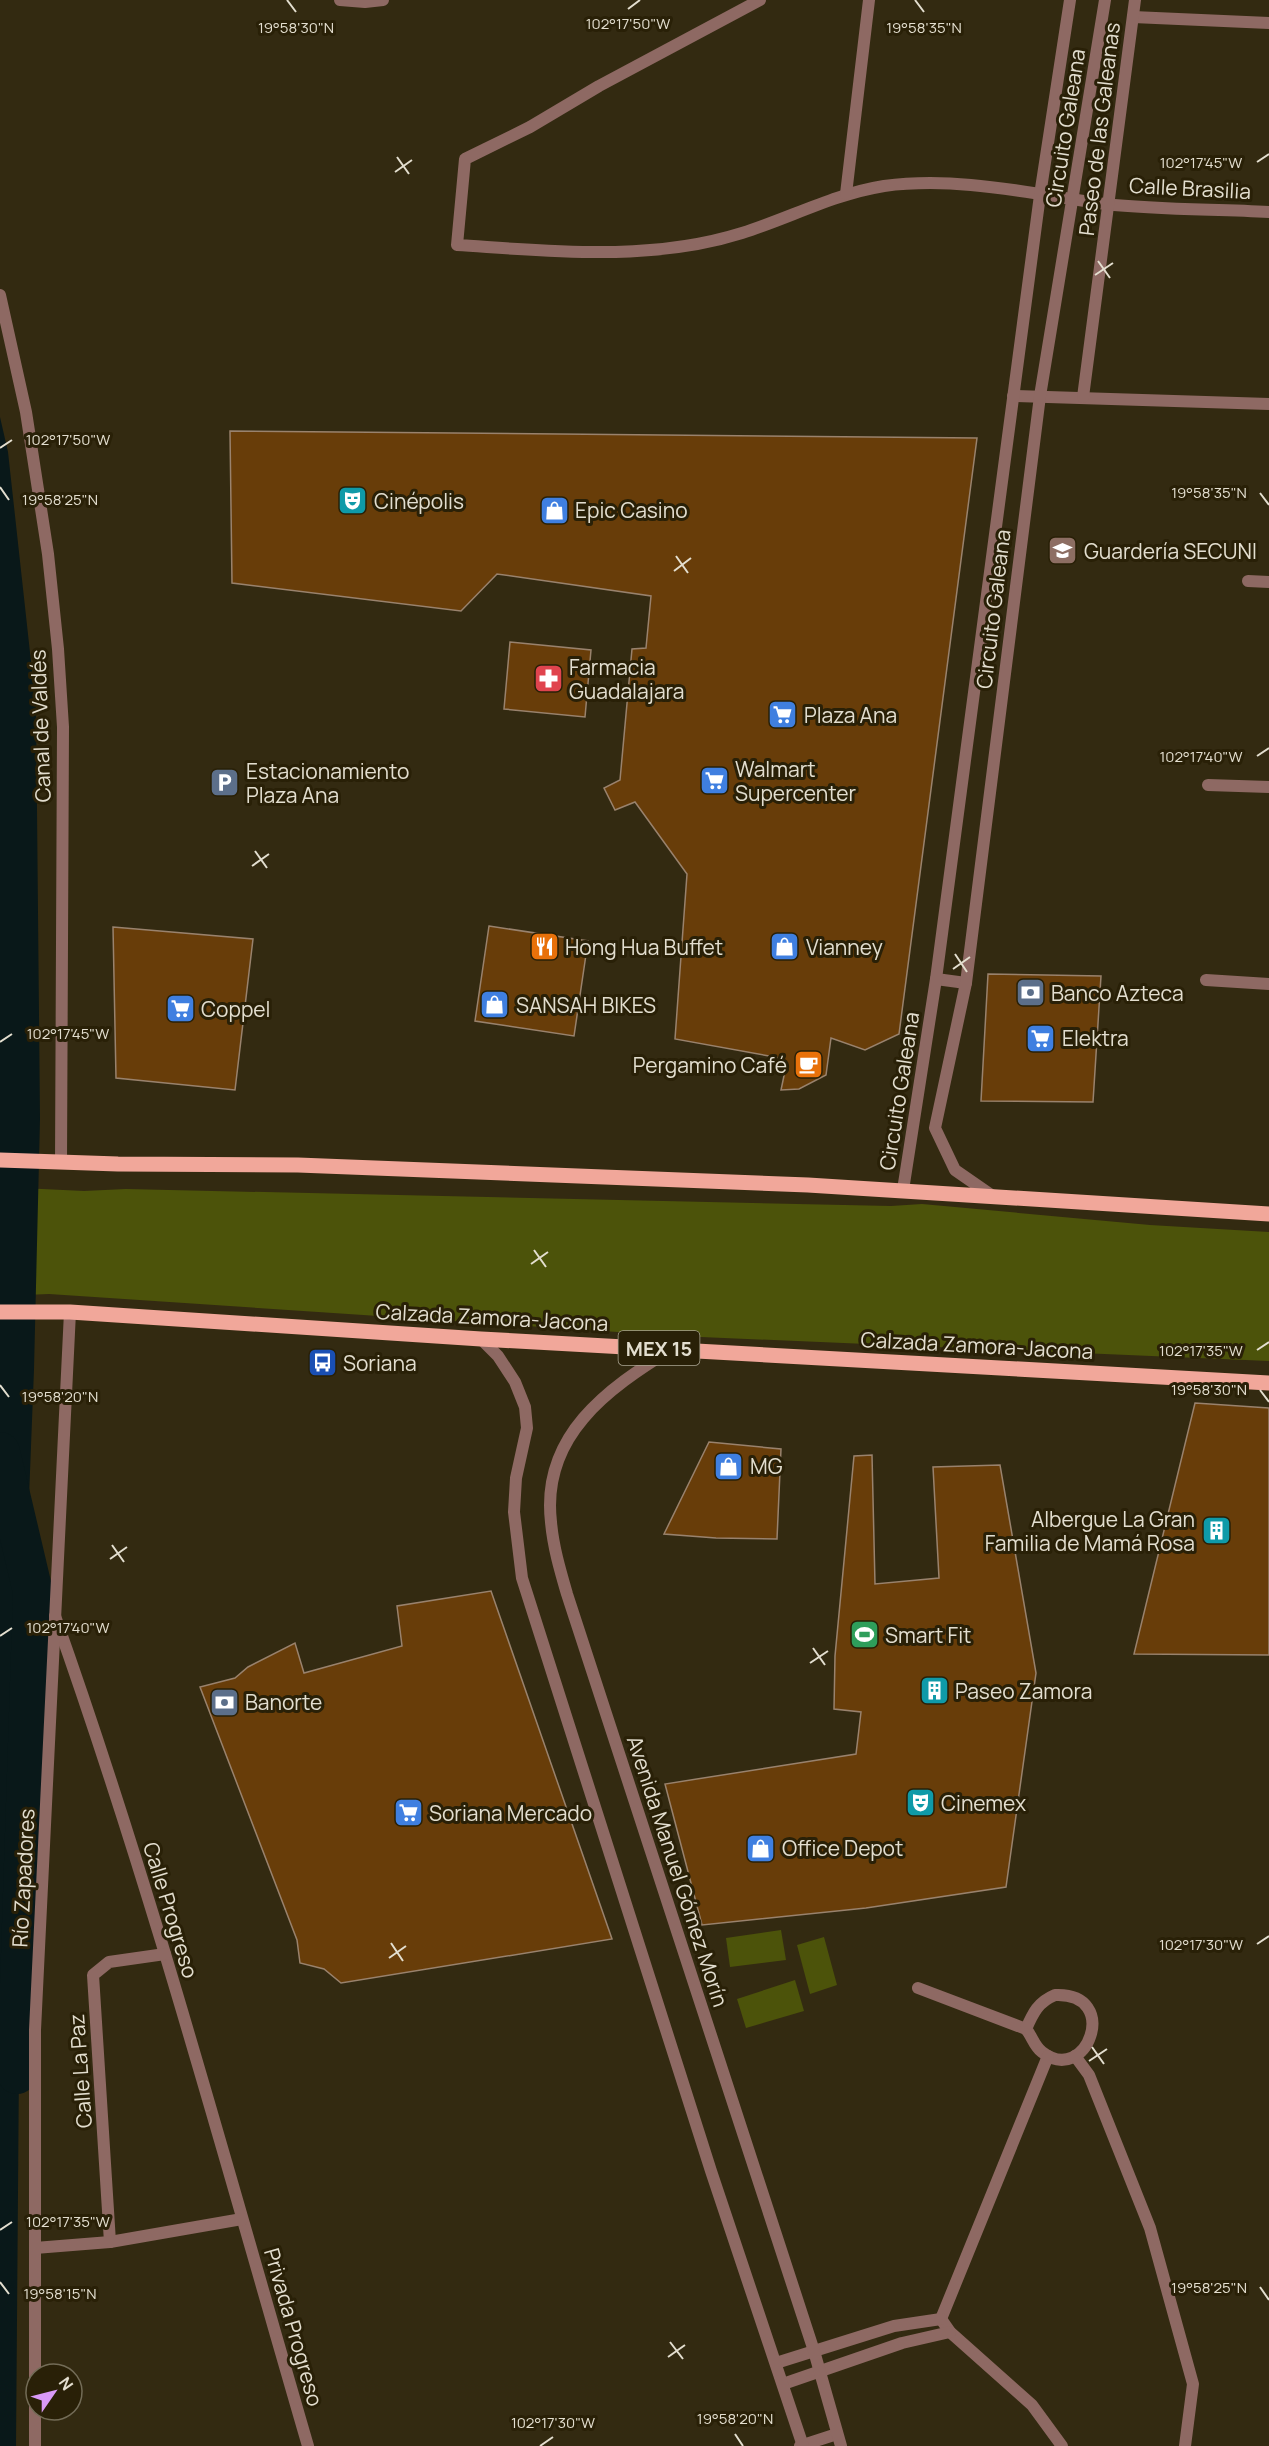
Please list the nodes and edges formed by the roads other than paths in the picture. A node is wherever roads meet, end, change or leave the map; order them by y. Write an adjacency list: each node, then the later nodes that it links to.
1 (340, 0): 2 (street)
2 (383, 0)
3 (760, 0): 10 (street, Calle Brasilia)
4 (869, 0): 10 (street)
5 (1070, 0): 11 (street, Circuito Galeana)
6 (1105, 0): 12 (street, Circuito Galeana)
7 (1135, 0): 8 (street, Paseo de las Galeanas)
8 (1133, 17): 9 (street); 13 (street, Paseo de las Galeanas)
9 (1269, 23)
10 (846, 194): 11 (street, Calle Brasilia)
11 (1040, 195): 12 (street, Calle Brasilia); 16 (street, Circuito Galeana)
12 (1074, 199): 13 (street, Calle Brasilia); 17 (street, Circuito Galeana)
13 (1109, 204): 14 (street, Calle Brasilia); 18 (street, Paseo de las Galeanas)
14 (1269, 212)
15 (0, 295): 29 (street, Canal de Valdés)
16 (1013, 396): 17 (street); 24 (street, Circuito Galeana)
17 (1040, 396): 18 (street); 26 (street, Circuito Galeana)
18 (1088, 398): 19 (street)
19 (1269, 404)
20 (1248, 581): 21 (street)
21 (1269, 582)
22 (1208, 785): 23 (street)
23 (1269, 787)
24 (936, 979): 26 (street); 30 (street, Circuito Galeana)
25 (1206, 980): 27 (street)
26 (966, 983): 31 (street, Circuito Galeana)
27 (1269, 984)
28 (0, 1160): 29 (main road)
29 (55, 1162): 30 (main road)
30 (903, 1190): 31 (main road)
31 (995, 1198): 32 (main road)
32 (1269, 1214)
33 (70, 1311): 34 (main road, Calzada Zamora-Jacona / MEX 15); 35 (main road, Calzada Zamora-Jacona / MEX 15); 38 (street, Río Zapadores)
34 (0, 1312)
35 (481, 1339): 36 (main road, Calzada Zamora-Jacona / MEX 15); 50 (street)
36 (672, 1349): 37 (main road, Calzada Zamora-Jacona / MEX 15); 49 (street, Avenida Manuel Gómez Morín)
37 (1269, 1383)
38 (55, 1615): 39 (street, Calle Progreso); 46 (street, Río Zapadores)
39 (165, 1954): 44 (street, Calle Progreso); 45 (street, Calle La Paz)
40 (918, 1988): 41 (street)
41 (1026, 2029): 42 (street); 43 (street)
42 (1048, 2056): 43 (street); 47 (street)
43 (1075, 2056): 59 (street)
44 (242, 2219): 45 (street); 55 (street, Privada Progreso)
45 (110, 2242): 46 (street)
46 (35, 2248): 54 (street, Río Zapadores)
47 (941, 2319): 48 (street); 49 (street)
48 (950, 2331): 51 (street); 58 (street)
49 (814, 2351): 50 (street); 51 (street, Avenida Manuel Gómez Morín)
50 (776, 2363): 52 (street)
51 (820, 2372): 52 (street); 53 (street, Avenida Manuel Gómez Morín)
52 (783, 2384): 56 (street)
53 (837, 2433): 56 (street); 57 (street, Avenida Manuel Gómez Morín)
54 (35, 2446)
55 (308, 2446)
56 (802, 2446)
57 (841, 2446)
58 (1062, 2446)
59 (1185, 2446)

